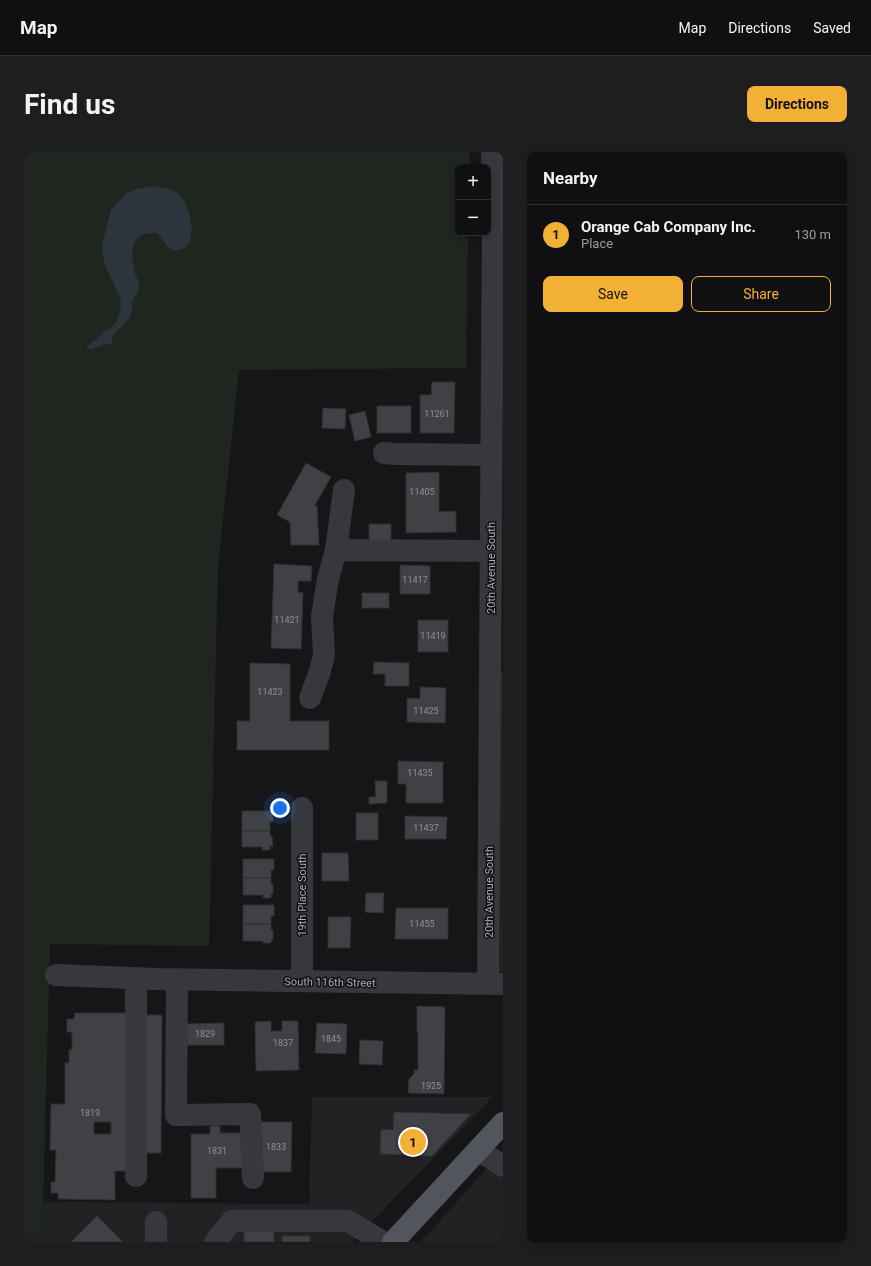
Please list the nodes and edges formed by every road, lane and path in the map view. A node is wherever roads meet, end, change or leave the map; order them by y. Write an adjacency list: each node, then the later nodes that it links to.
1 (492, 152): 2 (street, 20th Avenue South)
2 (495, 448): 3 (street); 5 (street, 20th Avenue South)
3 (384, 453)
4 (344, 490): 6 (street)
5 (497, 520): 7 (street, 20th Avenue South)
6 (336, 550): 7 (street); 8 (street)
7 (491, 551): 12 (street, 20th Avenue South)
8 (310, 698)
9 (503, 744): 11 (street)
10 (302, 808): 15 (street, 19th Place South)
11 (503, 841)
12 (496, 941): 16 (street, 20th Avenue South)
13 (56, 975): 14 (street, South 116th Street)
14 (156, 979): 15 (street, South 116th Street); 20 (street); 21 (street)
15 (302, 981): 16 (street, South 116th Street)
16 (496, 984)
17 (503, 1123): 18 (main road)
18 (478, 1150): 19 (street); 24 (main road)
19 (503, 1166)
20 (136, 1176)
21 (254, 1178)
22 (215, 1242): 23 (street)
23 (383, 1242)
24 (393, 1242)

